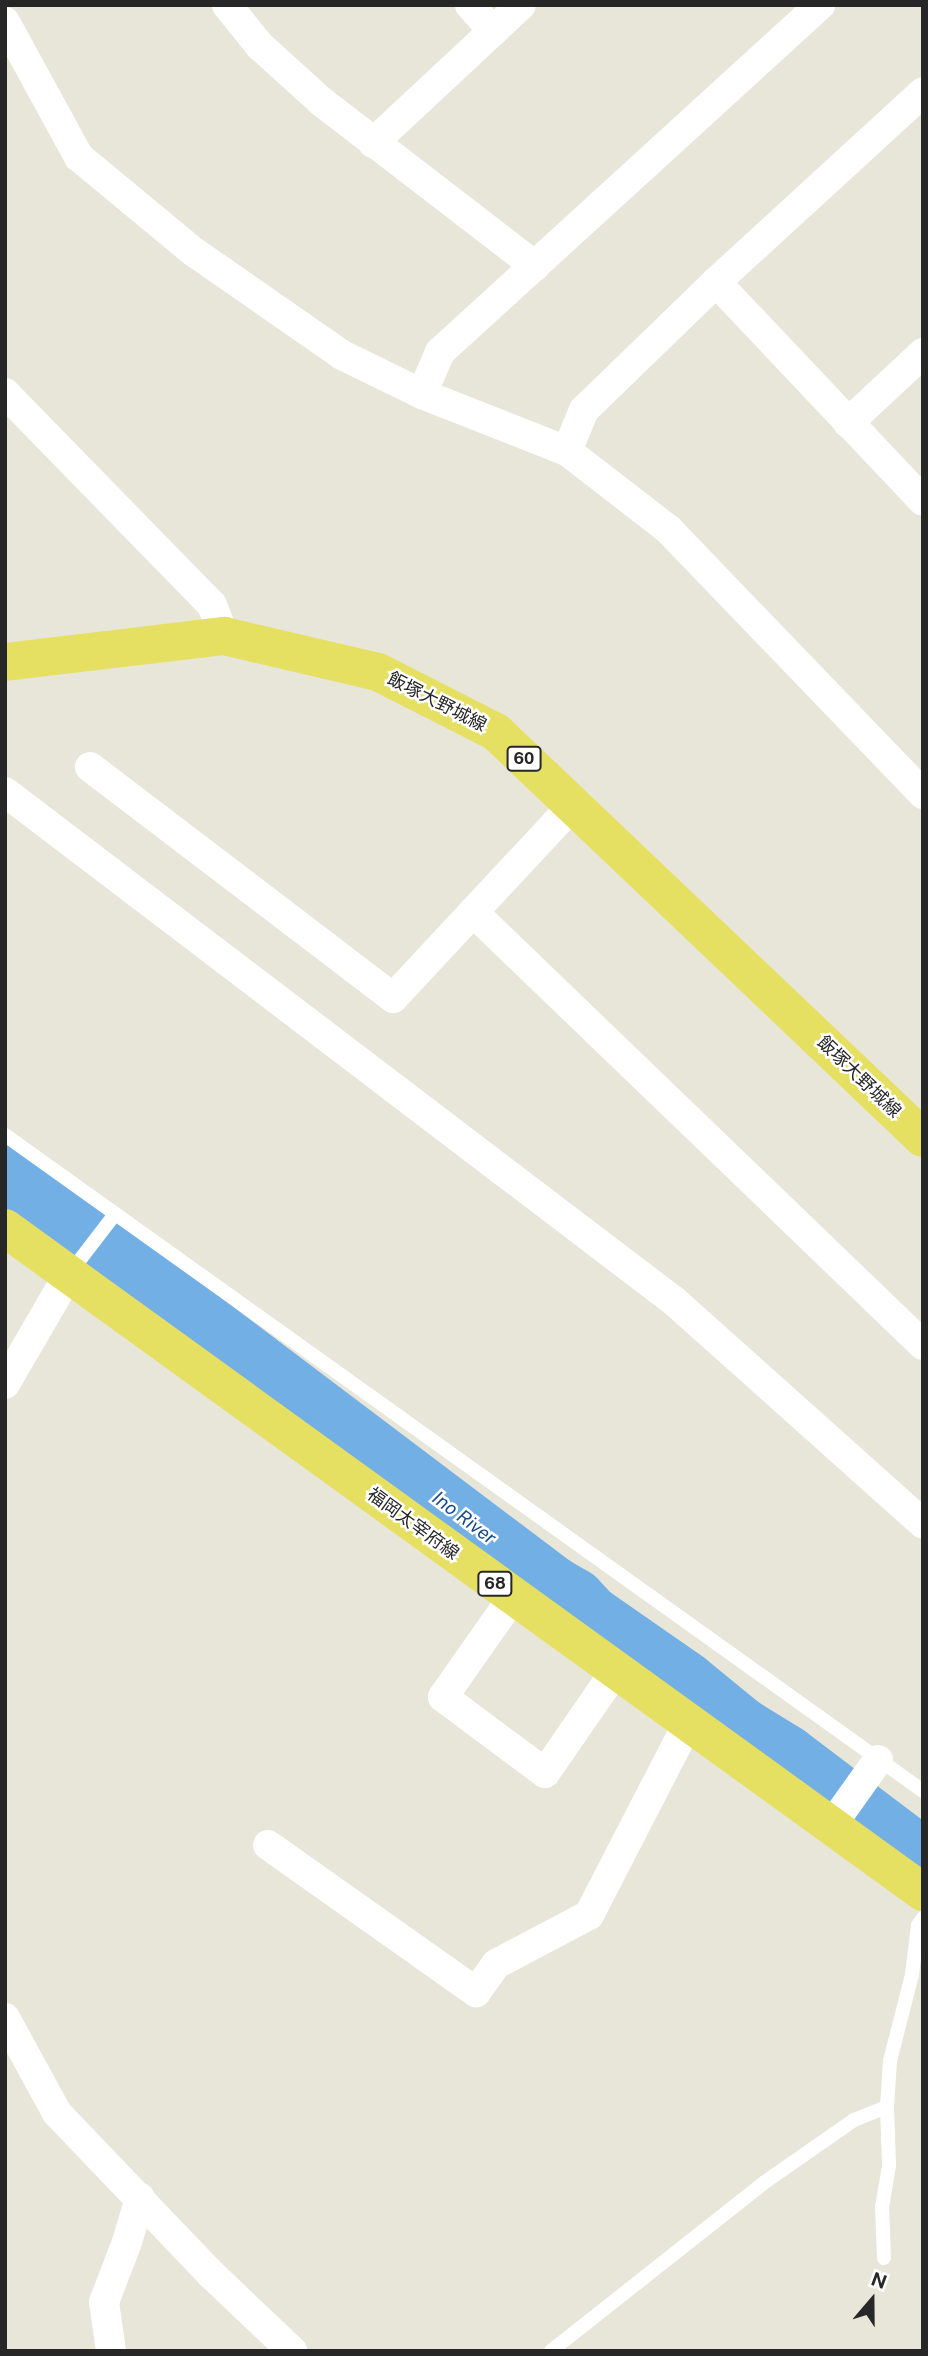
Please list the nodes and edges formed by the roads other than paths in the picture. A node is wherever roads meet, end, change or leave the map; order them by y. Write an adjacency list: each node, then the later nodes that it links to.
1 (227, 5): 8 (street)
2 (470, 5): 6 (street)
3 (521, 5): 6 (street)
4 (820, 5): 9 (street)
5 (5, 22): 13 (street)
6 (493, 31): 8 (street)
7 (923, 92): 10 (street)
8 (373, 143): 9 (street)
9 (535, 266): 13 (street)
10 (716, 282): 14 (street); 15 (street)
11 (923, 352): 14 (street)
12 (5, 393): 17 (street)
13 (422, 394): 15 (street)
14 (848, 424): 16 (street)
15 (567, 451): 21 (street)
16 (923, 501)
17 (224, 636): 18 (main road, 飯塚大野城線 / 60); 22 (main road, 飯塚大野城線 / 60)
18 (5, 662)
19 (90, 766): 23 (street)
20 (5, 792): 31 (street)
21 (923, 794)
22 (573, 805): 23 (street); 25 (main road, 飯塚大野城線 / 60)
23 (473, 912): 29 (street)
24 (5, 1135): 26 (lane)
25 (923, 1138)
26 (115, 1214): 28 (lane); 35 (lane)
27 (5, 1228): 28 (main road, 福岡太宰府線 / 68)
28 (76, 1266): 30 (street); 32 (main road, 福岡太宰府線 / 68)
29 (923, 1345)
30 (5, 1384)
31 (923, 1524)
32 (513, 1597): 33 (main road, 福岡太宰府線 / 68); 33 (street)
33 (616, 1671): 34 (main road, 福岡太宰府線 / 68)
34 (688, 1723): 37 (main road, 福岡太宰府線 / 68); 38 (street)
35 (878, 1760): 36 (lane); 37 (street)
36 (923, 1791)
37 (835, 1820): 39 (main road, 福岡太宰府線 / 68)
38 (268, 1845)
39 (923, 1892)
40 (923, 1918): 42 (lane)
41 (5, 2018): 43 (street)
42 (887, 2107): 44 (lane); 47 (lane)
43 (140, 2198): 45 (street); 46 (street)
44 (884, 2258)
45 (111, 2351)
46 (292, 2351)
47 (551, 2351)

